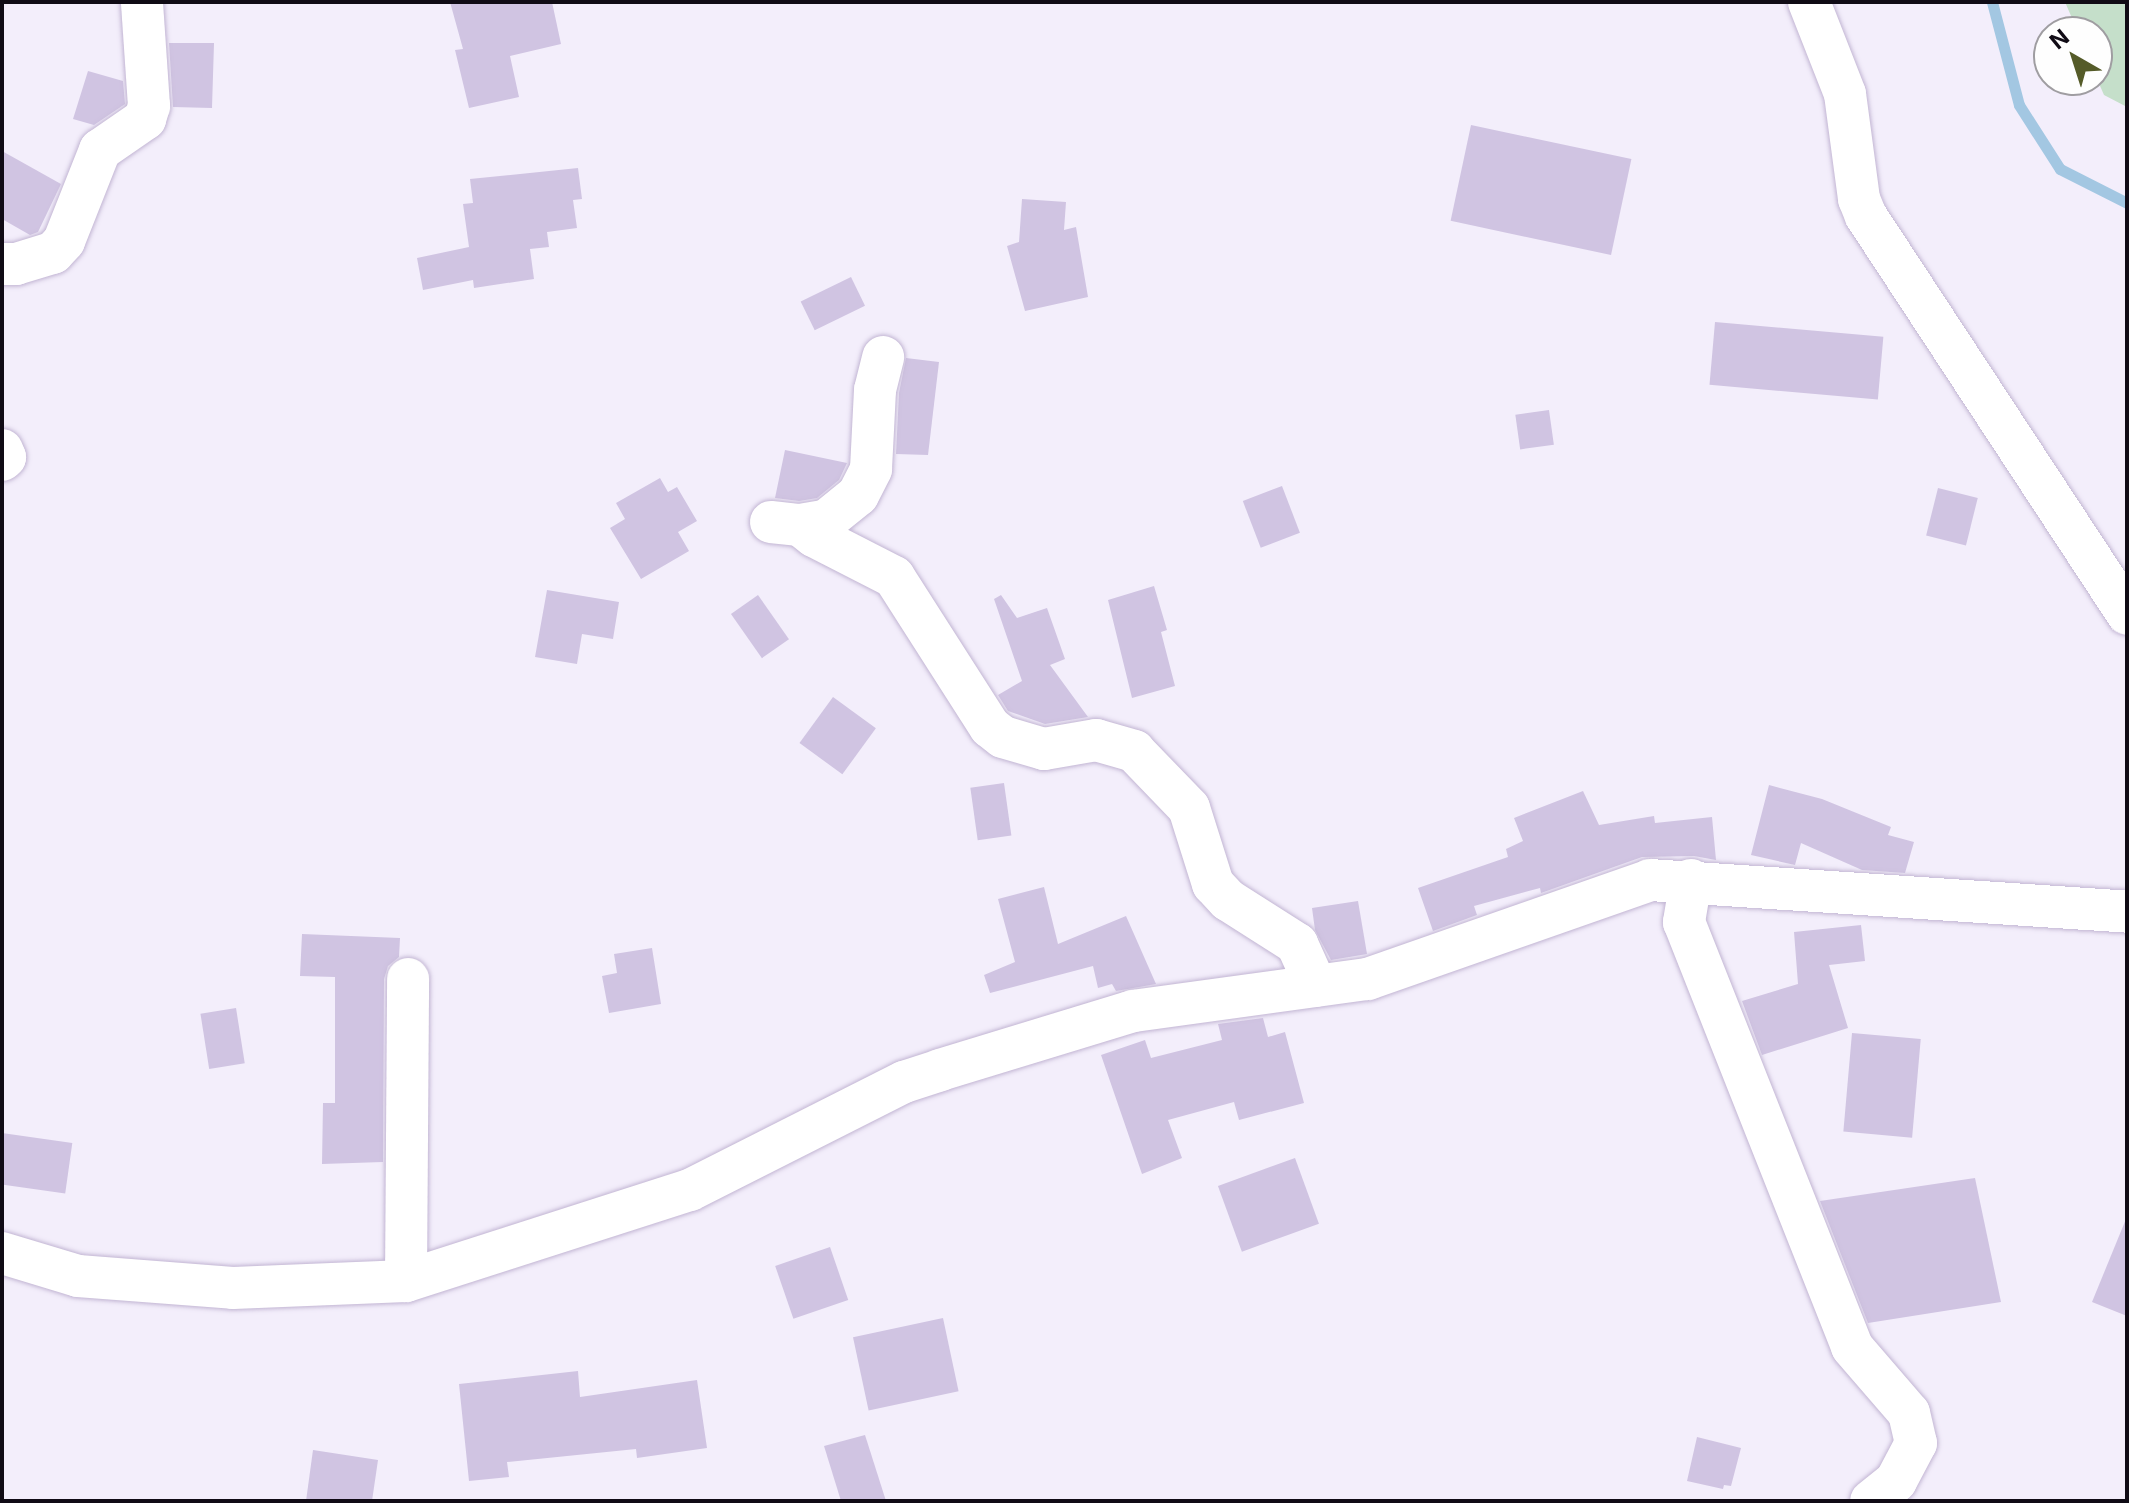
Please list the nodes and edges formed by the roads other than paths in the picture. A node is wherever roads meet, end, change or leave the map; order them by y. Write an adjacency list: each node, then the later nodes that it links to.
1 (142, 2): 5 (street)
2 (1787, 2): 4 (street)
3 (1809, 2): 4 (street)
4 (1830, 58): 9 (street)
5 (2, 264)
6 (883, 357): 13 (street)
7 (2, 450): 8 (street)
8 (2, 460)
9 (2127, 614)
10 (1691, 880): 11 (street); 13 (street); 16 (street)
11 (2127, 912)
12 (408, 979): 15 (street)
13 (1316, 986): 15 (street)
14 (2, 1253): 15 (street)
15 (406, 1281)
16 (1871, 1501)

